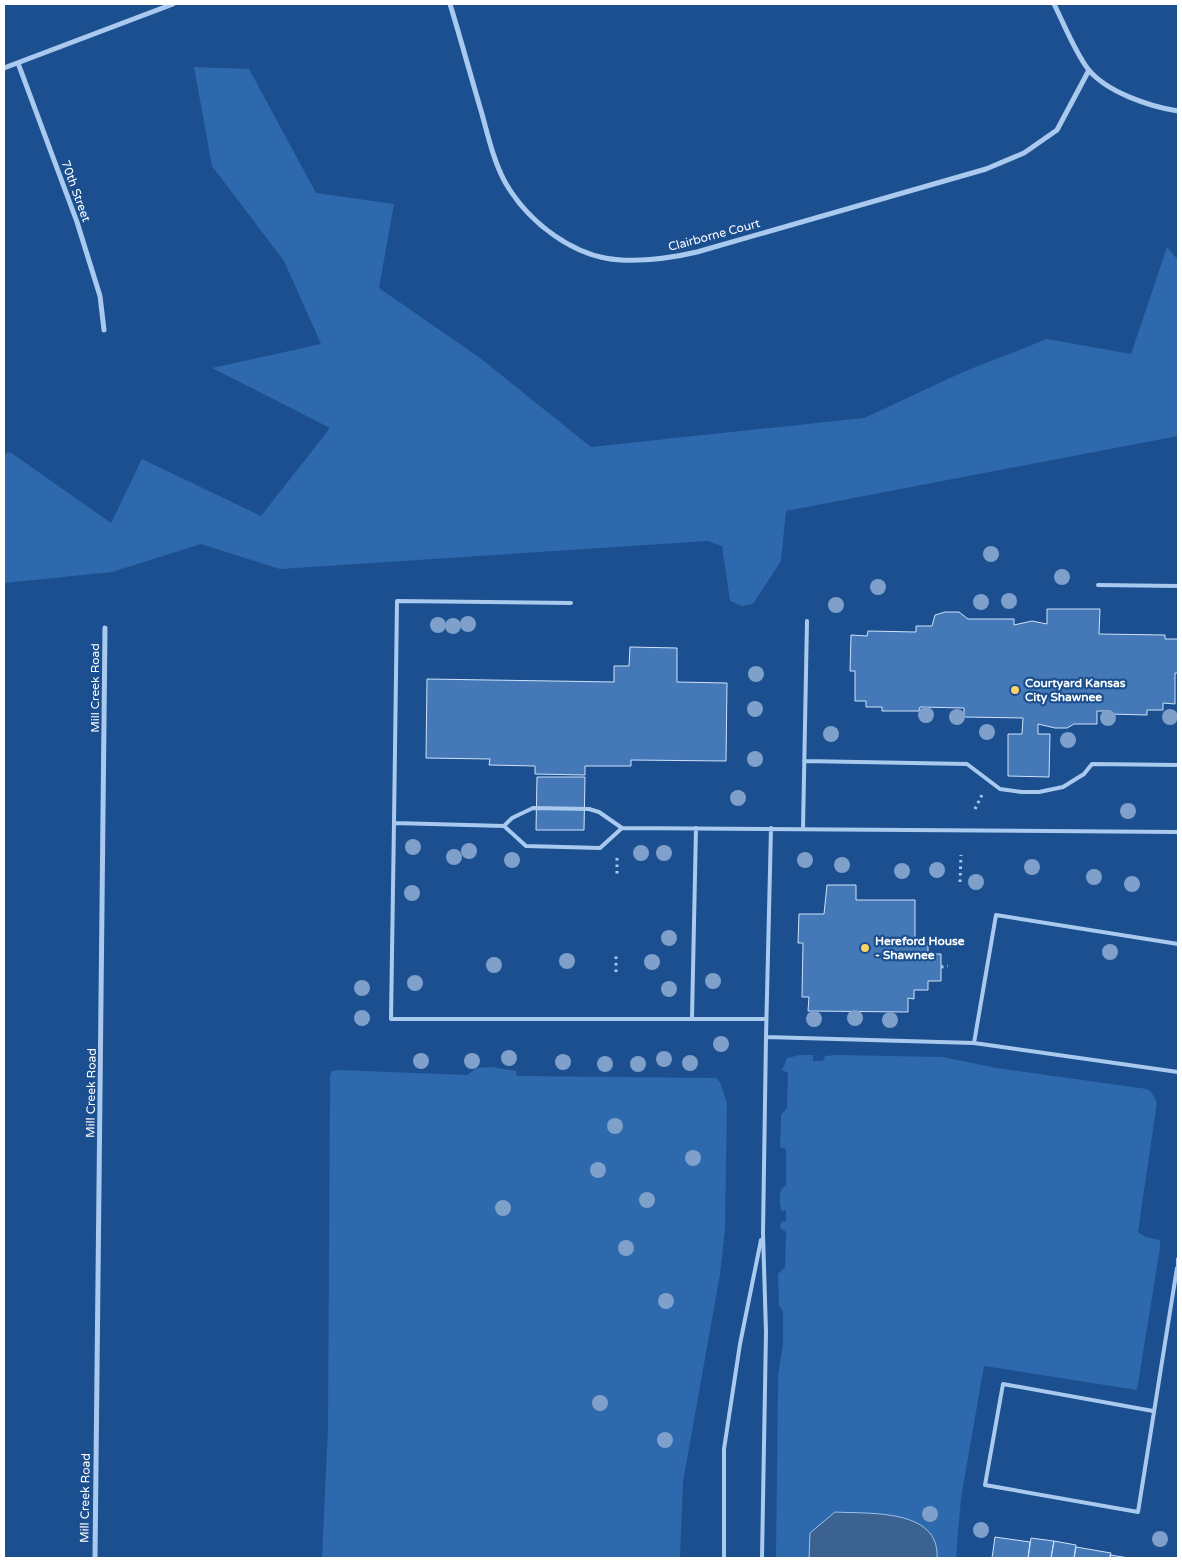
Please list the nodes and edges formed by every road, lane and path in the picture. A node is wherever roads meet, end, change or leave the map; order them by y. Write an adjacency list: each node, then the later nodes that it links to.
1 (173, 4): 4 (street)
2 (450, 4): 6 (street, Clairborne Court)
3 (1054, 4): 6 (street)
4 (18, 63): 5 (street); 8 (street, 70th Street)
5 (4, 68)
6 (1089, 70): 7 (street)
7 (1178, 111)
8 (104, 330)
9 (1098, 585): 10 (lane)
10 (1178, 586)
11 (570, 603): 18 (lane)
12 (807, 621): 14 (lane)
13 (105, 628): 43 (street, Mill Creek Road)
14 (804, 761): 15 (lane); 23 (lane)
15 (1178, 765)
16 (982, 795): 17 (path)
17 (975, 809)
18 (394, 823): 19 (lane); 34 (lane)
19 (504, 826): 20 (lane); 20 (lane)
20 (622, 828): 21 (lane)
21 (696, 828): 22 (lane); 34 (lane)
22 (771, 828): 23 (lane); 35 (lane)
23 (804, 829): 24 (lane)
24 (1178, 832)
25 (961, 855): 28 (path)
26 (617, 858): 27 (path)
27 (617, 874)
28 (960, 882)
29 (1178, 944): 37 (lane)
30 (616, 955): 33 (path)
31 (948, 966): 32 (path)
32 (941, 967)
33 (616, 972)
34 (692, 1018): 35 (lane)
35 (766, 1020): 36 (lane)
36 (766, 1037): 37 (lane); 39 (lane)
37 (974, 1043): 38 (lane)
38 (1178, 1072)
39 (763, 1233): 44 (lane); 45 (lane)
40 (1178, 1259): 41 (lane)
41 (1178, 1268): 42 (lane)
42 (1153, 1411): 42 (lane)
43 (95, 1558)
44 (724, 1558)
45 (762, 1558)

